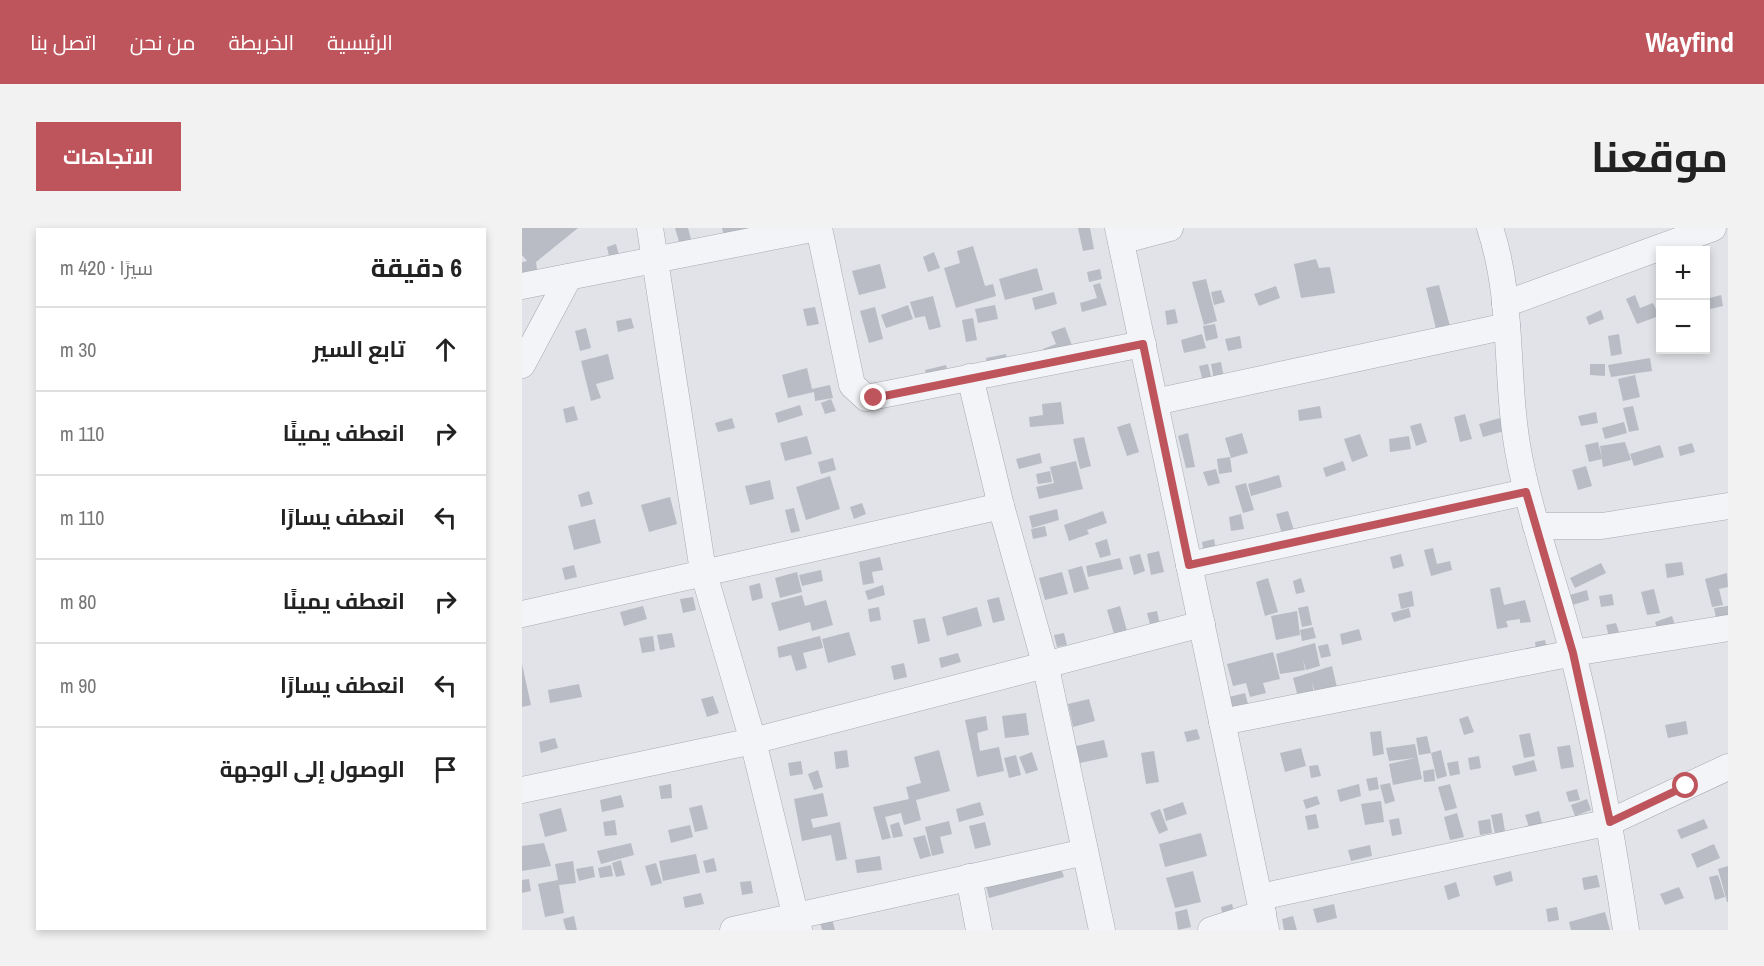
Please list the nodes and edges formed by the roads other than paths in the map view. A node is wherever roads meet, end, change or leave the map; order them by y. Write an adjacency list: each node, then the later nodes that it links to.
1 (650, 228): 7 (street)
2 (818, 228): 7 (street); 13 (street)
3 (1170, 228): 6 (street)
4 (1490, 228): 10 (street)
5 (1713, 228): 10 (street)
6 (1120, 235): 11 (street)
7 (657, 259): 8 (street); 20 (street)
8 (569, 277): 9 (street); 12 (street)
9 (522, 286)
10 (1506, 315): 14 (street); 15 (street)
11 (1143, 344): 13 (street); 14 (street)
12 (522, 365)
13 (970, 377): 16 (street)
14 (1155, 402): 19 (street)
15 (1526, 492): 18 (street); 19 (street)
16 (1000, 506): 20 (street); 25 (street)
17 (1728, 506): 18 (street)
18 (1536, 526): 24 (street)
19 (1189, 565): 22 (street)
20 (704, 571): 21 (street); 27 (street)
21 (522, 614)
22 (1202, 624): 25 (street); 26 (street)
23 (1728, 628): 24 (street)
24 (1573, 653): 26 (street); 30 (street)
25 (1044, 663): 27 (street); 31 (street)
26 (1222, 722): 33 (street)
27 (753, 741): 29 (street); 34 (street)
28 (1728, 767): 30 (street)
29 (522, 790)
30 (1610, 822): 33 (street); 39 (street)
31 (1085, 852): 32 (street); 37 (street)
32 (969, 877): 34 (street); 36 (street)
33 (1263, 913): 38 (street)
34 (797, 923): 35 (street)
35 (733, 930)
36 (979, 930)
37 (1102, 930)
38 (1211, 930)
39 (1626, 930)

